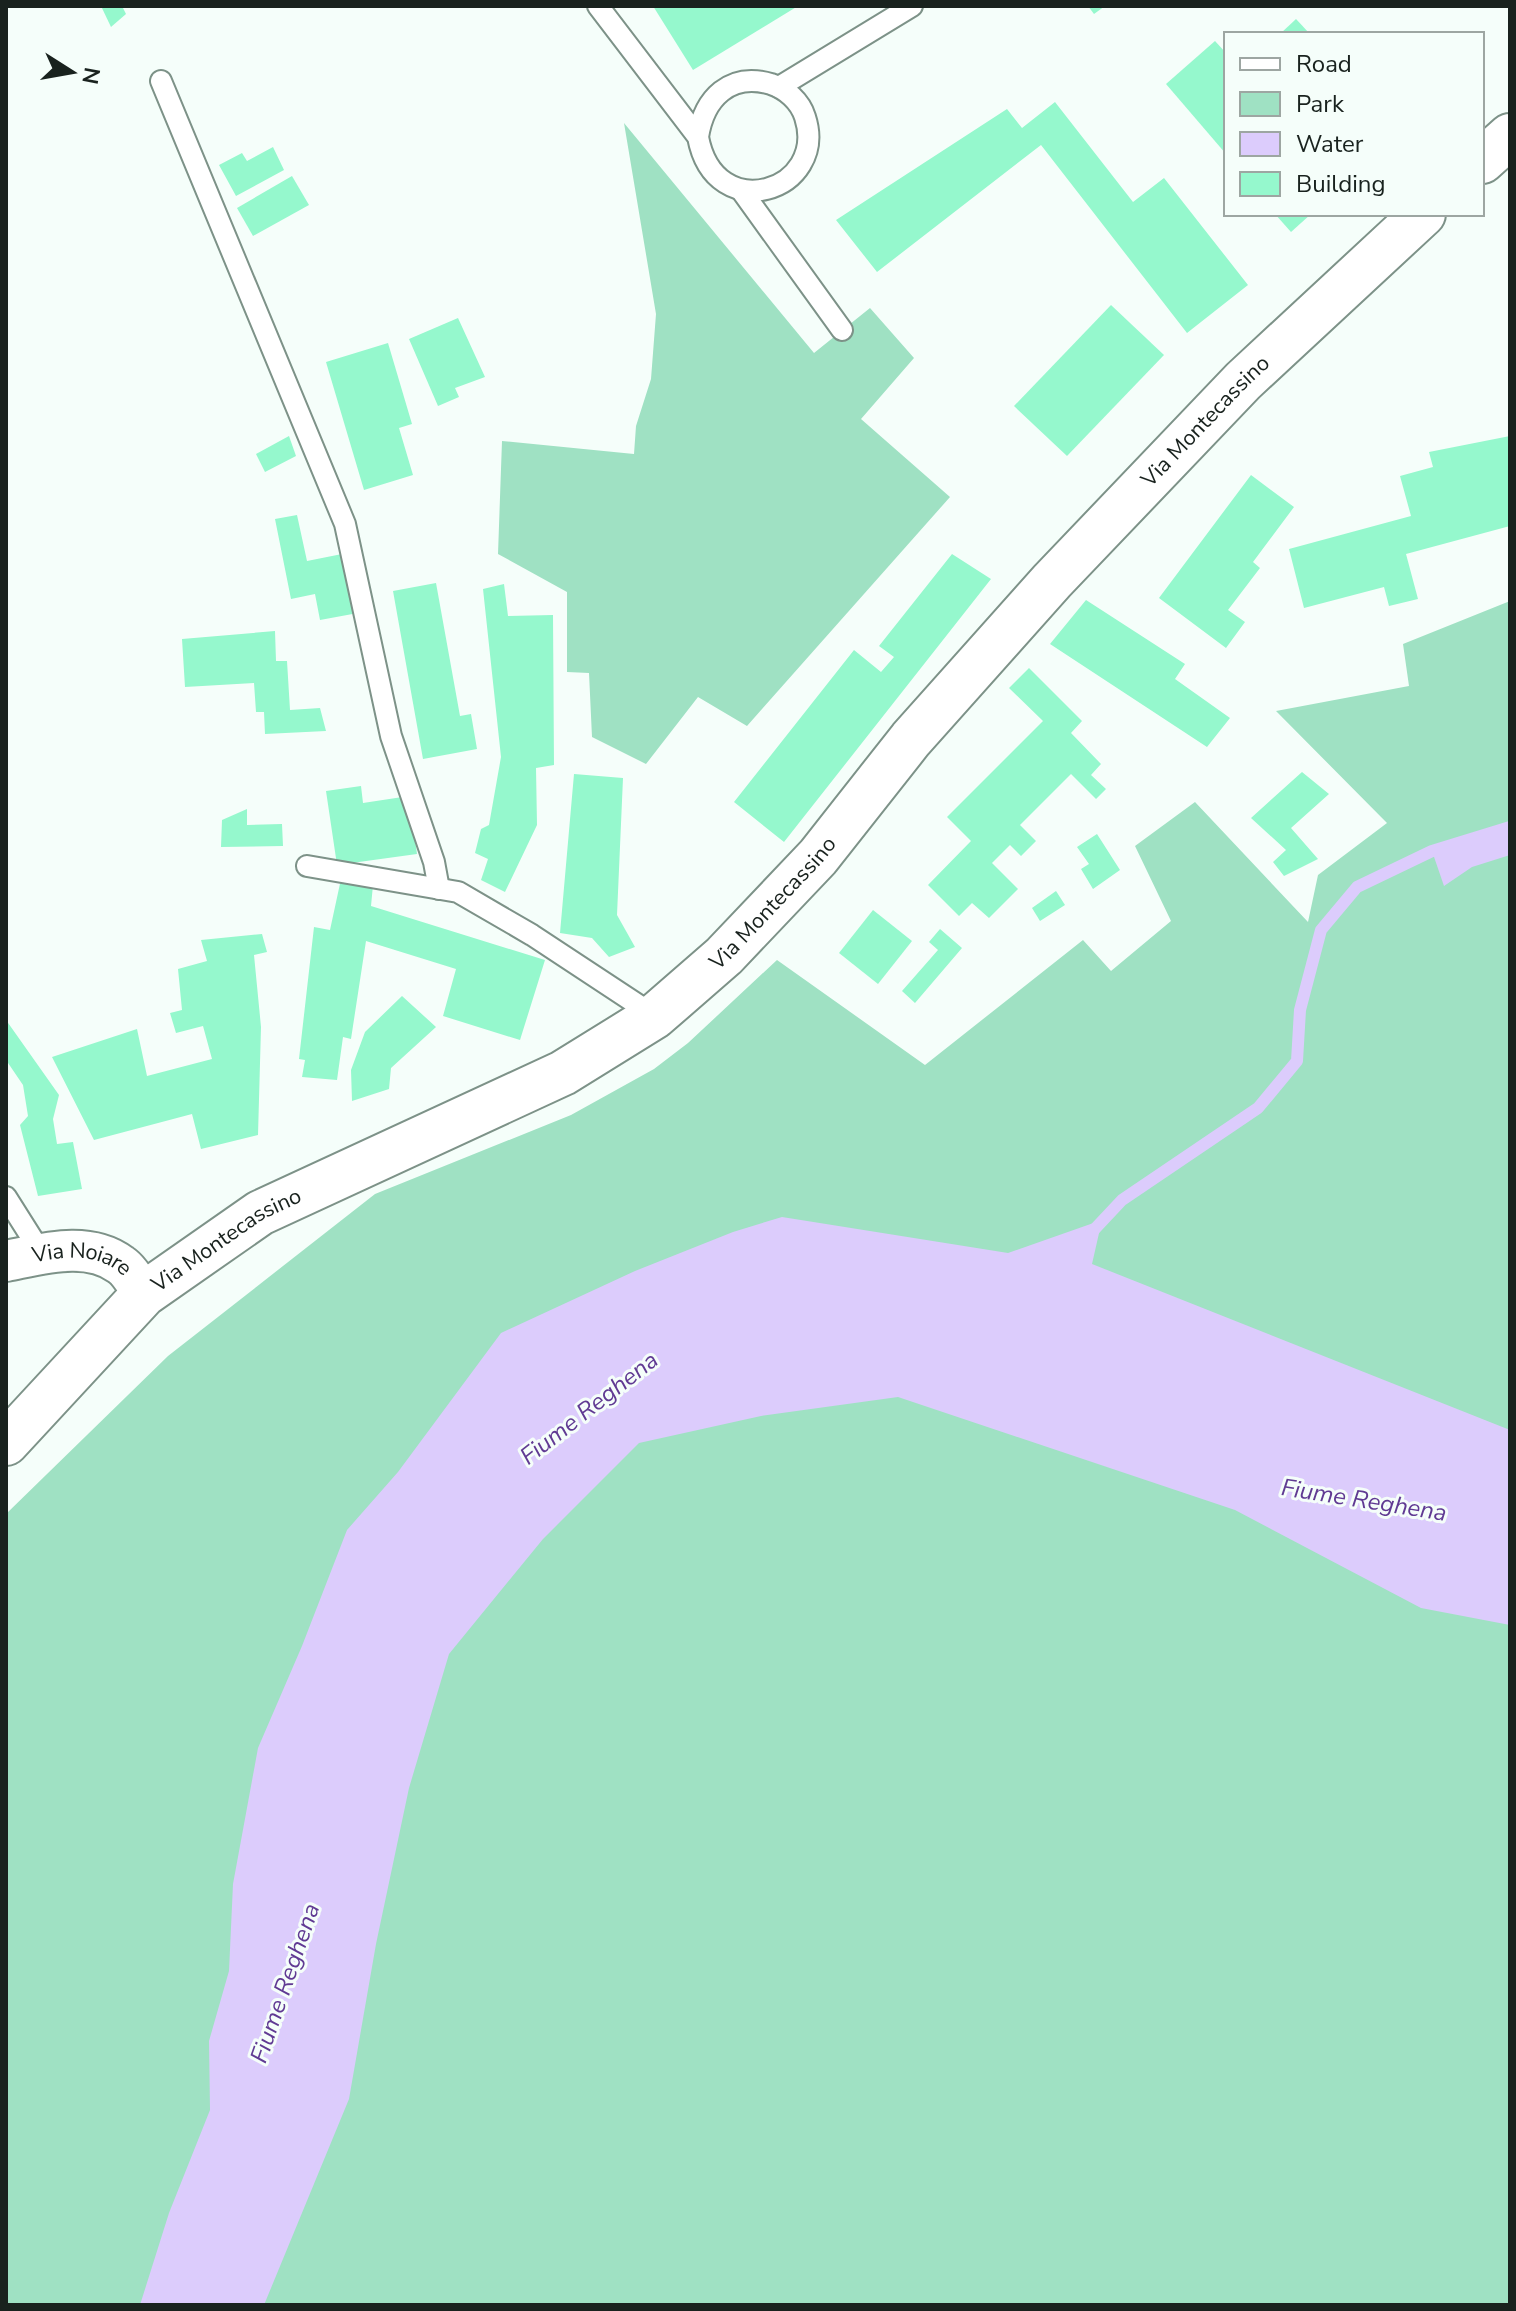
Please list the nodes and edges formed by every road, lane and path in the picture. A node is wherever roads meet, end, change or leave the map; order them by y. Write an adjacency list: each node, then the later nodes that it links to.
1 (598, 6): 6 (lane)
2 (912, 6): 4 (lane)
3 (161, 81): 12 (lane)
4 (779, 87): 6 (lane); 8 (lane)
5 (1510, 136): 7 (street)
6 (698, 137): 8 (lane)
7 (1484, 159)
8 (741, 190): 10 (lane)
9 (1421, 216): 13 (street, Via Montecassino)
10 (842, 330)
11 (307, 866): 12 (lane)
12 (439, 889): 13 (lane)
13 (655, 1016): 16 (street, Via Montecassino)
14 (6, 1197): 15 (lane)
15 (24, 1257): 16 (street, Via Noiare)
16 (144, 1294): 17 (street, Via Montecassino)
17 (6, 1443)

